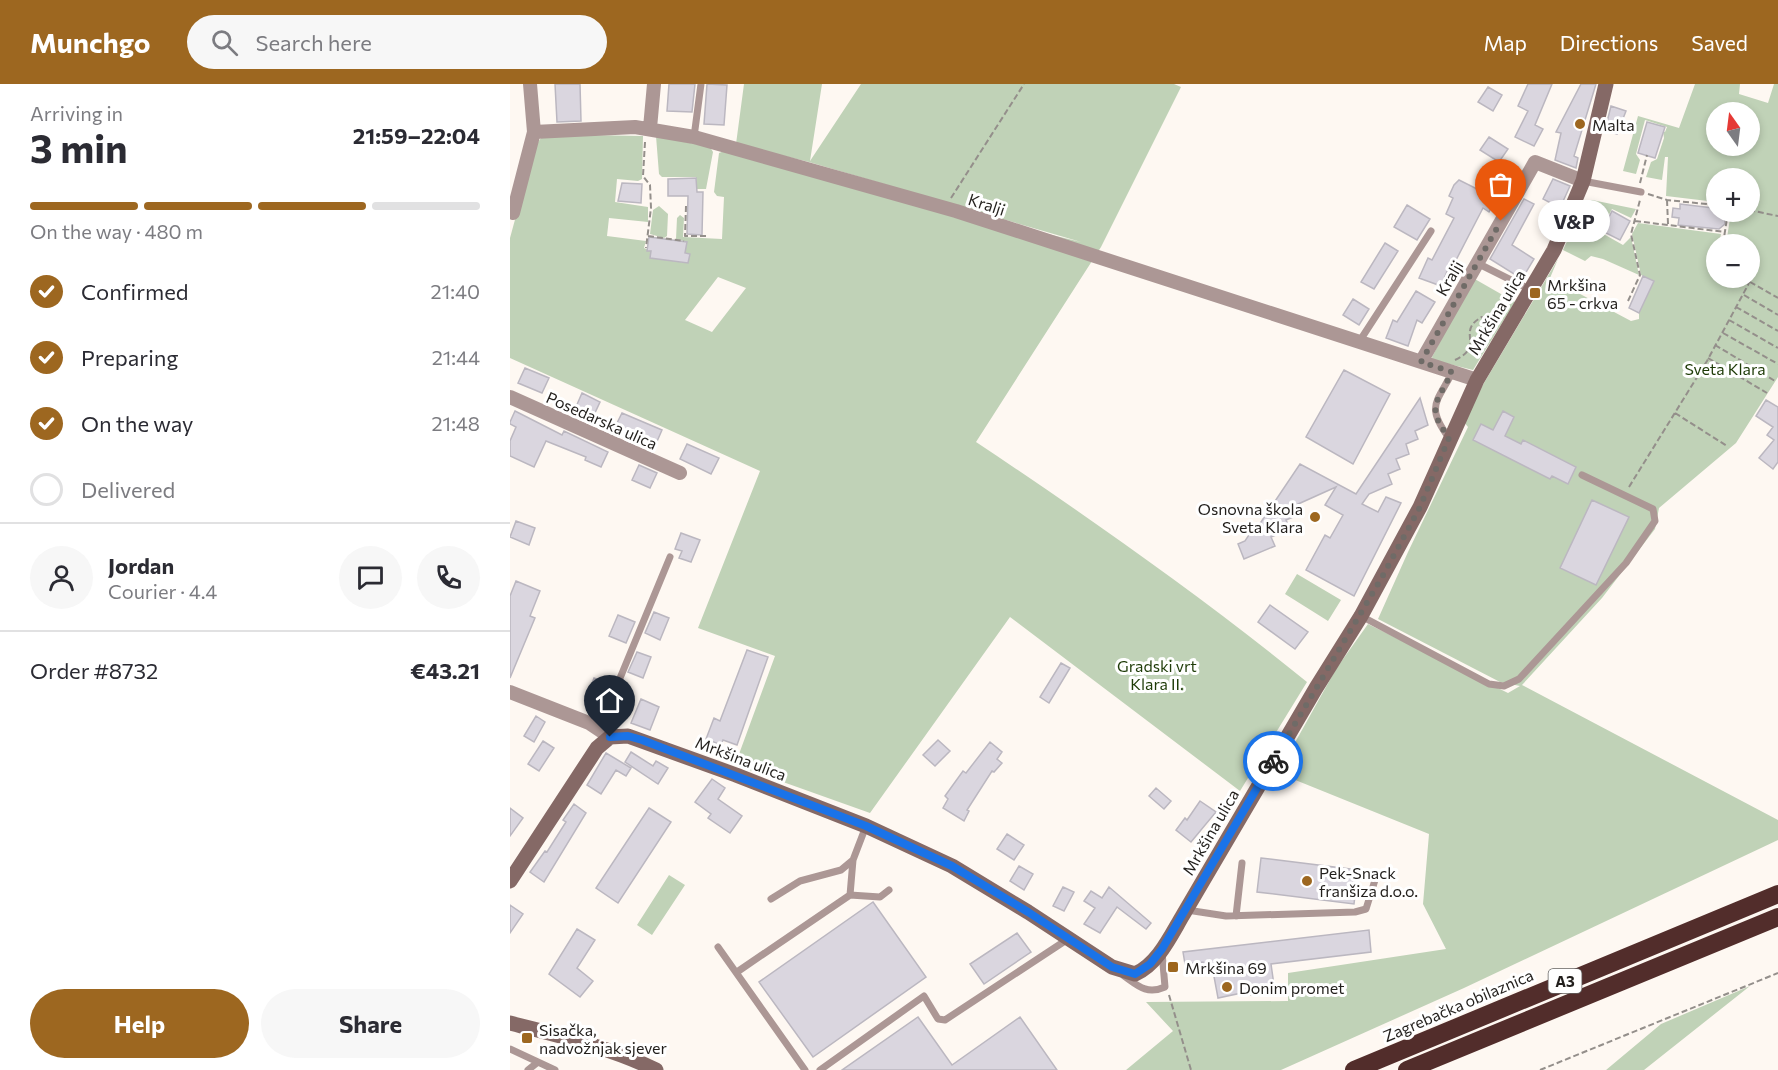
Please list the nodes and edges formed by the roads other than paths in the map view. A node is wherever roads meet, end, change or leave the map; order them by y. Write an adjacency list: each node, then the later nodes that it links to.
1 (530, 84): 5 (street)
2 (654, 84): 6 (street)
3 (701, 84): 7 (lane)
4 (1606, 84): 8 (street, Mrkšina ulica)
5 (534, 132): 6 (street, Kralji); 10 (street)
6 (648, 133): 7 (street, Kralji)
7 (694, 137): 14 (street, Kralji)
8 (1583, 181): 9 (lane); 12 (street, Kralji); 13 (street, Mrkšina ulica)
9 (1640, 192)
10 (511, 216)
11 (1431, 231): 14 (lane)
12 (1477, 263): 13 (lane); 15 (street, Kralji)
13 (1531, 291): 17 (street, Mrkšina ulica)
14 (1359, 342): 15 (street, Kralji)
15 (1421, 362): 16 (street, Kralji)
16 (1449, 371): 17 (street, Kralji); 19 (lane)
17 (1476, 381): 19 (street, Mrkšina ulica)
18 (510, 397): 20 (street, Posedarska ulica)
19 (1449, 438): 23 (street, Mrkšina ulica)
20 (680, 473)
21 (1582, 475): 23 (lane)
22 (670, 557): 25 (lane)
23 (1361, 615): 35 (street, Mrkšina ulica)
24 (510, 692): 25 (street, Mrkšina ulica)
25 (604, 733): 26 (street, Mrkšina ulica); 30 (street)
26 (866, 826): 27 (lane); 38 (street, Mrkšina ulica)
27 (853, 860): 33 (lane); 34 (lane)
28 (1242, 863): 36 (lane)
29 (1375, 880): 36 (lane)
30 (510, 881)
31 (889, 890): 33 (lane)
32 (1778, 894): 51 (highway, Zagrebačka obilaznica / A3)
33 (850, 895): 42 (lane)
34 (771, 899)
35 (1186, 909): 36 (lane); 40 (street, Mrkšina ulica)
36 (1236, 916)
37 (1778, 917): 52 (highway, A3)
38 (1068, 939): 41 (street, Mrkšina ulica); 50 (lane)
39 (718, 947): 42 (lane)
40 (1162, 949): 41 (street, Mrkšina ulica); 41 (lane)
41 (1112, 967)
42 (737, 972): 49 (lane)
43 (510, 1023): 48 (street)
44 (510, 1049): 45 (lane)
45 (538, 1062): 46 (lane); 47 (lane)
46 (528, 1070)
47 (555, 1070)
48 (656, 1070)
49 (805, 1070)
50 (820, 1070)
51 (1354, 1070)
52 (1407, 1070)

